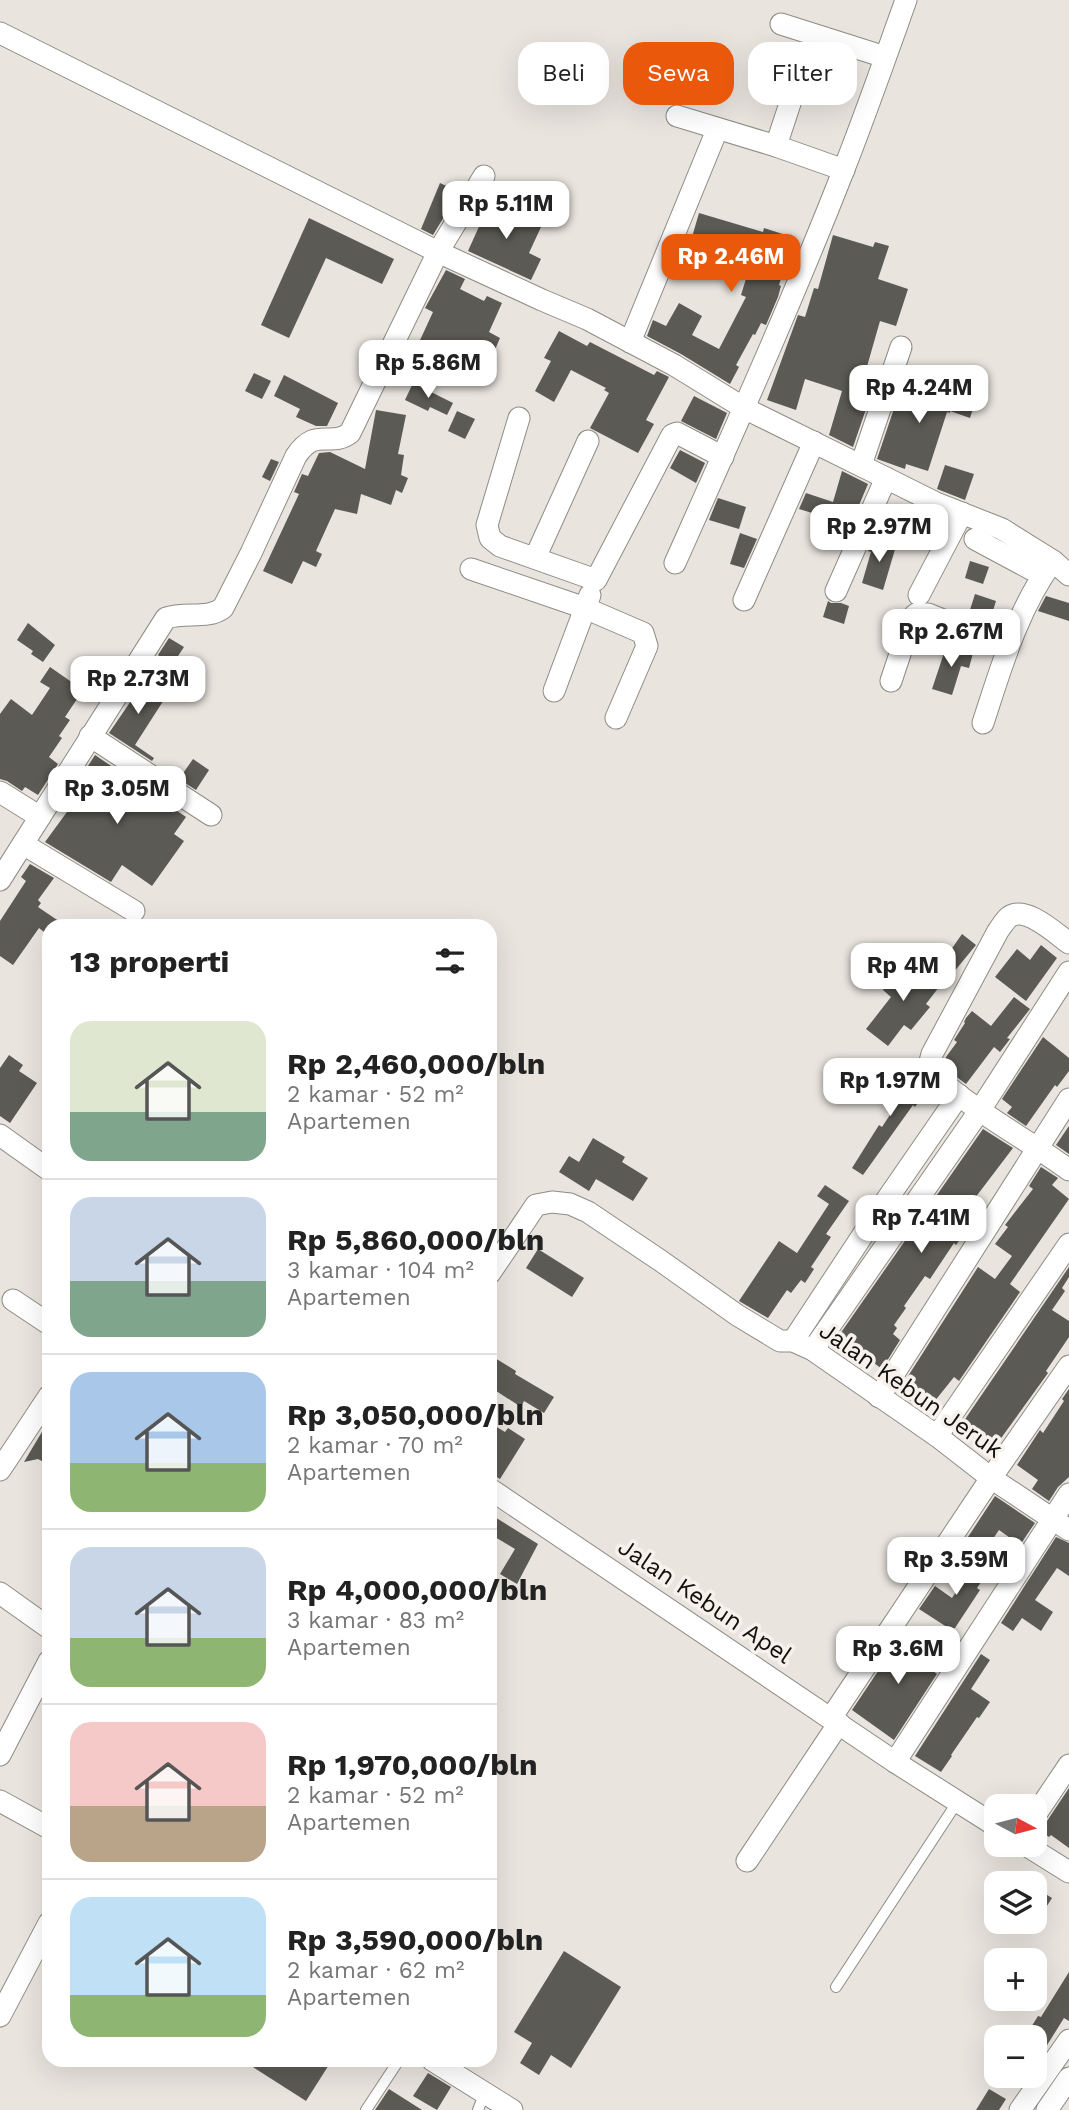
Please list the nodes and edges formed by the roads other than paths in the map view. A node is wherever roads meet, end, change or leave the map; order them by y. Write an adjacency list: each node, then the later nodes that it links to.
1 (906, 0): 4 (street)
2 (781, 24): 4 (street)
3 (0, 33): 11 (street)
4 (885, 57): 9 (street)
5 (789, 105): 8 (street)
6 (677, 116): 7 (street)
7 (717, 130): 8 (street); 12 (street)
8 (776, 146): 9 (street)
9 (844, 170): 14 (street)
10 (484, 176): 11 (street)
11 (438, 252): 12 (street); 38 (street)
12 (631, 342): 14 (street)
13 (901, 347): 19 (street)
14 (744, 408): 17 (street); 18 (street)
15 (519, 418): 23 (street)
16 (588, 441): 23 (street)
17 (814, 442): 19 (street); 31 (street)
18 (723, 457): 24 (street); 28 (street)
19 (861, 466): 20 (street)
20 (886, 478): 21 (street); 29 (street)
21 (962, 513): 25 (street); 30 (street)
22 (975, 539): 25 (street)
23 (535, 558): 28 (street)
24 (675, 563)
25 (1048, 568): 27 (street); 33 (street)
26 (471, 569): 32 (street)
27 (1069, 575)
28 (596, 580): 32 (street)
29 (836, 591)
30 (919, 595)
31 (744, 600)
32 (585, 608): 35 (street); 36 (street)
33 (1008, 646): 34 (street); 37 (street)
34 (891, 681)
35 (554, 691)
36 (616, 719)
37 (983, 723)
38 (90, 736): 40 (street); 41 (street)
39 (0, 792): 41 (street)
40 (211, 815)
41 (40, 817): 42 (street)
42 (23, 844): 43 (street); 44 (street)
43 (0, 880)
44 (134, 911)
45 (1069, 943): 47 (street)
46 (1069, 972): 49 (street)
47 (958, 1095): 49 (street); 58 (street, Jalan Kebun Jeruk)
48 (1069, 1098): 51 (street)
49 (980, 1110): 51 (street); 59 (street)
50 (0, 1135): 52 (street)
51 (1038, 1147): 53 (street); 61 (street)
52 (42, 1165)
53 (1069, 1170)
54 (1069, 1244): 63 (street)
55 (497, 1263): 58 (street)
56 (13, 1300): 57 (street)
57 (42, 1319)
58 (793, 1341): 59 (street, Jalan Kebun Jeruk)
59 (813, 1350): 61 (street, Jalan Kebun Jeruk)
60 (1069, 1366): 65 (street)
61 (879, 1397): 63 (street, Jalan Kebun Jeruk)
62 (42, 1407): 64 (street)
63 (937, 1436): 65 (street, Jalan Kebun Jeruk)
64 (0, 1471)
65 (991, 1478): 68 (street, Jalan Kebun Jeruk); 72 (street)
66 (497, 1494): 72 (street, Jalan Kebun Apel)
67 (1069, 1494): 68 (street)
68 (1060, 1525): 74 (street)
69 (0, 1593): 70 (street)
70 (42, 1623)
71 (42, 1674): 73 (street)
72 (835, 1721): 74 (street, Jalan Kebun Apel); 82 (street)
73 (0, 1755)
74 (895, 1762): 78 (street, Jalan Kebun Apel)
75 (1069, 1765): 76 (street)
76 (1047, 1797)
77 (0, 1801): 80 (street)
78 (958, 1801): 79 (street, Jalan Kebun Apel); 85 (lane)
79 (984, 1818)
80 (42, 1824)
81 (1045, 1857): 83 (street)
82 (747, 1861)
83 (1069, 1872)
84 (42, 1936): 86 (street)
85 (836, 1987)
86 (0, 2016)
87 (1069, 2040): 94 (street)
88 (394, 2067): 92 (lane)
89 (440, 2067): 91 (street)
90 (1069, 2078): 95 (street)
91 (481, 2101): 93 (street)
92 (366, 2110)
93 (511, 2110)
94 (1020, 2110)
95 (1047, 2110)

